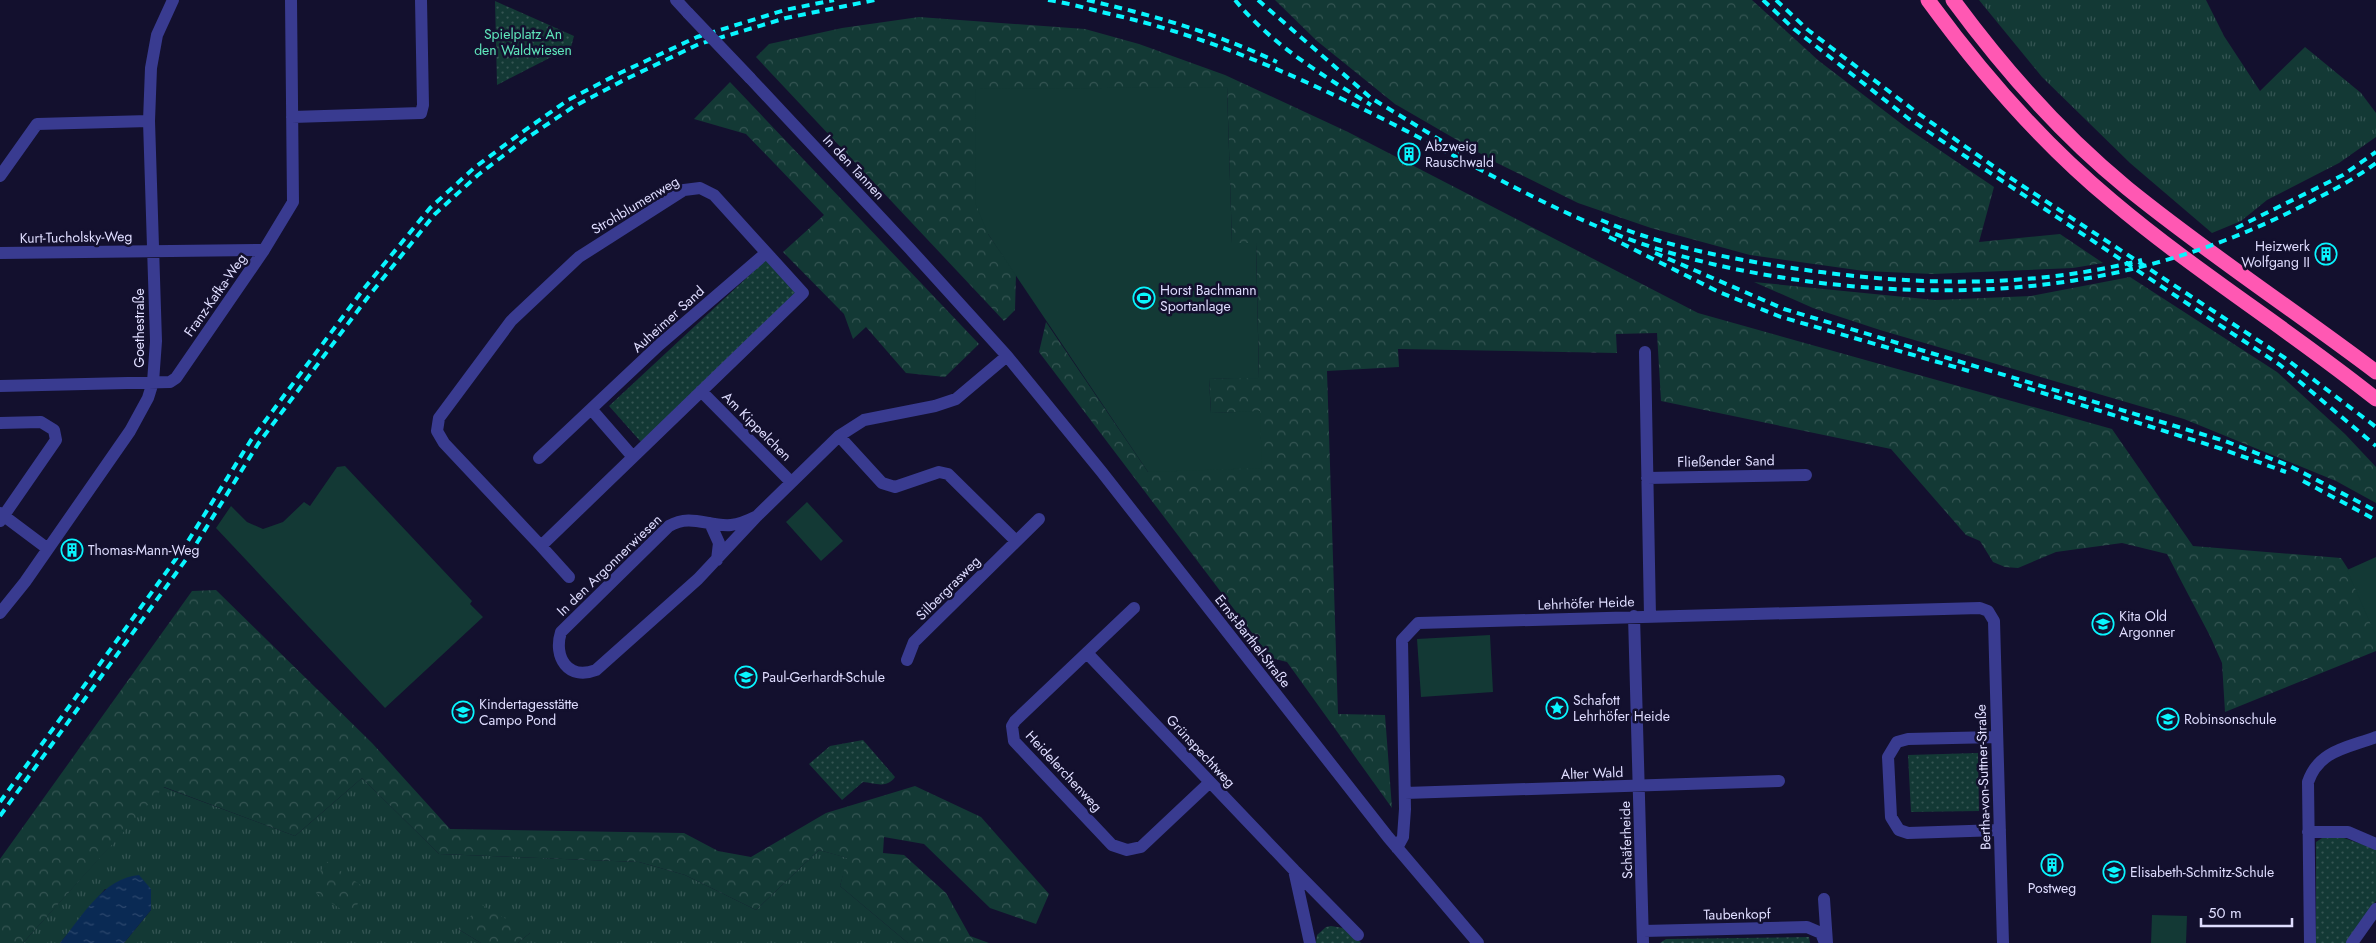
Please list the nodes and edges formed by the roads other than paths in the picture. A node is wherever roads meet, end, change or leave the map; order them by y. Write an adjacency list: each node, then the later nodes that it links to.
1 (173, 0): 8 (street, Goethestraße)
2 (292, 0): 7 (street)
3 (421, 0): 7 (street)
4 (676, 0): 15 (street, In den Tannen, bridge)
5 (1928, 0): 20 (highway)
6 (1953, 0): 16 (highway)
7 (292, 117): 11 (street)
8 (149, 121): 9 (street); 10 (street, Goethestraße)
9 (0, 176)
10 (153, 250): 11 (street, Franz-Kafka-Weg); 12 (street, Kurt-Tucholsky-Weg); 17 (street, Goethestraße)
11 (264, 250): 17 (street, Franz-Kafka-Weg)
12 (0, 253)
13 (766, 253): 19 (street, Strohblumenweg); 21 (street, Auheimer Sand); 34 (street, Strohblumenweg)
14 (1645, 352): 27 (street)
15 (1007, 356): 23 (street, In den Argonnerwiesen); 54 (street, Ernst-Barthel-Straße)
16 (2376, 372)
17 (152, 382): 18 (street, Franz-Kafka-Weg); 35 (street, Goethestraße)
18 (0, 386)
19 (701, 390): 24 (street, Strohblumenweg); 28 (street, Am Kippelchen)
20 (2376, 399)
21 (592, 410): 24 (street); 25 (street, Auheimer Sand)
22 (0, 423): 29 (street)
23 (839, 436): 28 (street, In den Argonnerwiesen); 33 (street)
24 (633, 457): 34 (street, Strohblumenweg)
25 (540, 458)
26 (1806, 475): 27 (street, Fließender Sand)
27 (1647, 478): 42 (street)
28 (791, 482): 30 (street, In den Argonnerwiesen)
29 (1, 516): 35 (street)
30 (757, 516): 32 (street, In den Argonnerwiesen); 36 (street, In den Argonnerwiesen)
31 (1039, 519): 33 (street, Silbergrasweg)
32 (710, 523): 36 (street); 36 (street, In den Argonnerwiesen)
33 (1016, 541): 44 (street, Silbergrasweg)
34 (541, 546): 37 (street, Strohblumenweg)
35 (48, 549): 40 (street, Goethestraße)
36 (717, 560)
37 (569, 577)
38 (1134, 608): 43 (street, Heidelerchenweg)
39 (1988, 611): 42 (street, Lehrhöfer Heide); 45 (street, Bertha-von-Suttner-Straße)
40 (0, 613)
41 (1634, 616): 42 (street, Lehrhöfer Heide); 49 (street, Schäferheide); 50 (street, Lehrhöfer Heide)
42 (1650, 616)
43 (1087, 653): 48 (street, Grünspechtweg); 48 (street, Heidelerchenweg)
44 (907, 660)
45 (1997, 736): 51 (street, Bertha-von-Suttner-Straße); 51 (street)
46 (2376, 737): 52 (street)
47 (1779, 781): 49 (street, Alter Wald)
48 (1209, 783): 55 (street, Grünspechtweg)
49 (1639, 786): 50 (street, Alter Wald); 59 (street, Schäferheide)
50 (1405, 793): 54 (street, Lehrhöfer Heide)
51 (2000, 830): 63 (street, Bertha-von-Suttner-Straße)
52 (2308, 832): 53 (street); 64 (street)
53 (2376, 844)
54 (1397, 848): 61 (street, Ernst-Barthel-Straße)
55 (1294, 870): 58 (street, Grünspechtweg); 60 (street)
56 (1824, 899): 62 (street, Taubenkopf)
57 (2376, 909): 65 (street)
58 (1358, 935)
59 (1643, 937): 62 (street, Taubenkopf)
60 (1310, 943)
61 (1478, 943)
62 (1826, 943)
63 (2003, 943)
64 (2310, 943)
65 (2352, 943)

